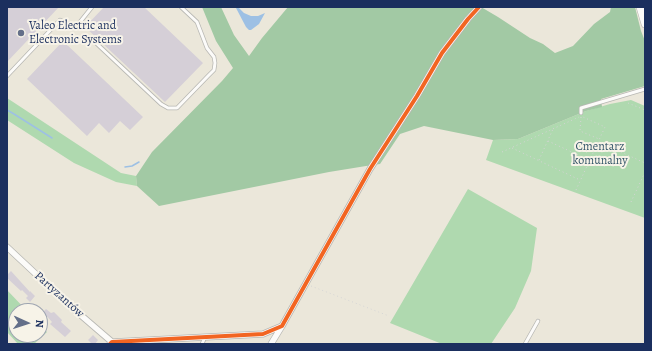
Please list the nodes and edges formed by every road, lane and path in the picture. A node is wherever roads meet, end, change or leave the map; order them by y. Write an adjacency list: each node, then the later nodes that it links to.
1 (92, 7): 7 (lane)
2 (181, 7): 6 (lane)
3 (479, 7): 26 (street)
4 (640, 7): 5 (street)
5 (645, 24)
6 (96, 43)
7 (7, 76)
8 (645, 89): 11 (lane)
9 (628, 103): 10 (path)
10 (645, 110)
11 (581, 115): 12 (path); 13 (path); 13 (path)
12 (554, 128): 14 (path); 16 (path)
13 (599, 139): 15 (path)
14 (548, 141): 18 (path); 19 (path)
15 (598, 142): 18 (path); 20 (path)
16 (512, 148): 17 (path); 19 (path)
17 (502, 152)
18 (589, 160): 22 (path)
19 (539, 161): 22 (path)
20 (645, 163)
21 (645, 172): 24 (path)
22 (580, 180): 23 (path)
23 (576, 190)
24 (632, 202)
25 (7, 247): 31 (street, Partyzantów)
26 (306, 284): 27 (path); 29 (street)
27 (389, 316)
28 (538, 321): 34 (lane)
29 (282, 326): 30 (street); 33 (street)
30 (205, 338): 31 (street); 32 (lane)
31 (111, 343)
32 (202, 344)
33 (271, 344)
34 (525, 344)

